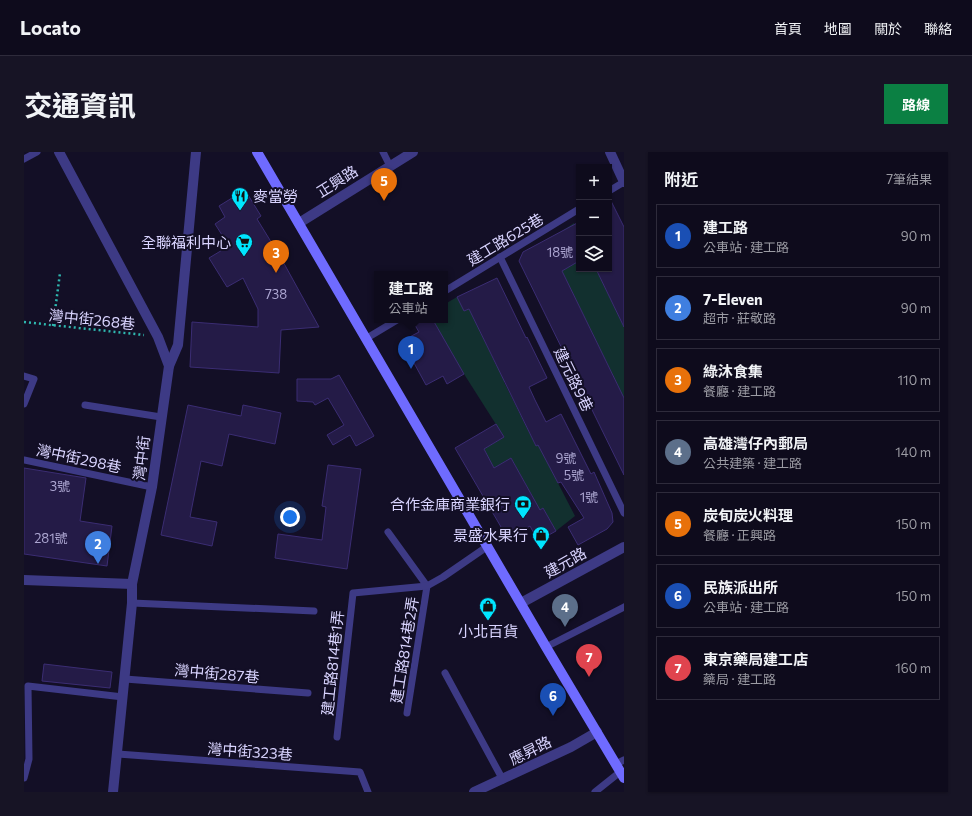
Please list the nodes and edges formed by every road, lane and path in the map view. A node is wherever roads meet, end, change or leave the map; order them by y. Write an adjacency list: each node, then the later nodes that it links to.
1 (37, 152): 8 (lane)
2 (59, 152): 20 (street, 灣中街)
3 (196, 152): 22 (street)
4 (257, 152): 13 (street)
5 (383, 152): 9 (lane)
6 (412, 152): 9 (street, 正興路)
7 (610, 152): 10 (street)
8 (24, 159)
9 (390, 166): 13 (street, 正興路)
10 (624, 182): 11 (lane)
11 (612, 189)
12 (576, 212): 14 (lane, 建工路625巷)
13 (299, 223): 21 (street)
14 (500, 257): 16 (lane, 建工路625巷); 29 (lane, 建元路9巷)
15 (60, 273): 19 (path)
16 (448, 288)
17 (24, 322): 19 (path, 灣中街268巷)
18 (392, 323): 21 (lane)
19 (53, 326): 20 (path, 灣中街268巷)
20 (158, 337): 22 (street, 灣中街)
21 (367, 338): 31 (street)
22 (169, 366): 26 (street, 灣中街)
23 (24, 376): 24 (lane)
24 (24, 404)
25 (85, 405): 26 (lane)
26 (161, 417): 28 (street, 灣中街)
27 (24, 460): 28 (lane, 灣中街298巷)
28 (152, 487): 34 (street, 灣中街)
29 (624, 513)
30 (388, 532): 35 (lane, 建工路814巷2弄)
31 (488, 546): 35 (lane); 37 (street)
32 (624, 546): 37 (street, 建元路)
33 (24, 580): 34 (street)
34 (132, 584): 36 (street, 灣中街)
35 (427, 586): 46 (lane, 建工路814巷2弄); 48 (lane, 建工路814巷1弄)
36 (132, 603): 39 (lane); 42 (street, 灣中街)
37 (520, 603): 40 (street)
38 (624, 607): 40 (lane)
39 (314, 611)
40 (546, 648): 47 (street)
41 (445, 673): 52 (lane)
42 (125, 679): 43 (lane, 灣中街287巷); 44 (street, 灣中街)
43 (308, 693)
44 (123, 697): 45 (lane); 49 (street, 灣中街)
45 (27, 713): 51 (lane)
46 (407, 713)
47 (597, 732): 50 (street); 52 (street, 應昇路)
48 (336, 737)
49 (118, 754): 53 (street, 灣中街); 54 (lane, 灣中街323巷)
50 (621, 769): 56 (lane)
51 (24, 778)
52 (502, 780): 55 (street, 應昇路)
53 (114, 792)
54 (368, 792)
55 (474, 792)
56 (595, 792)

